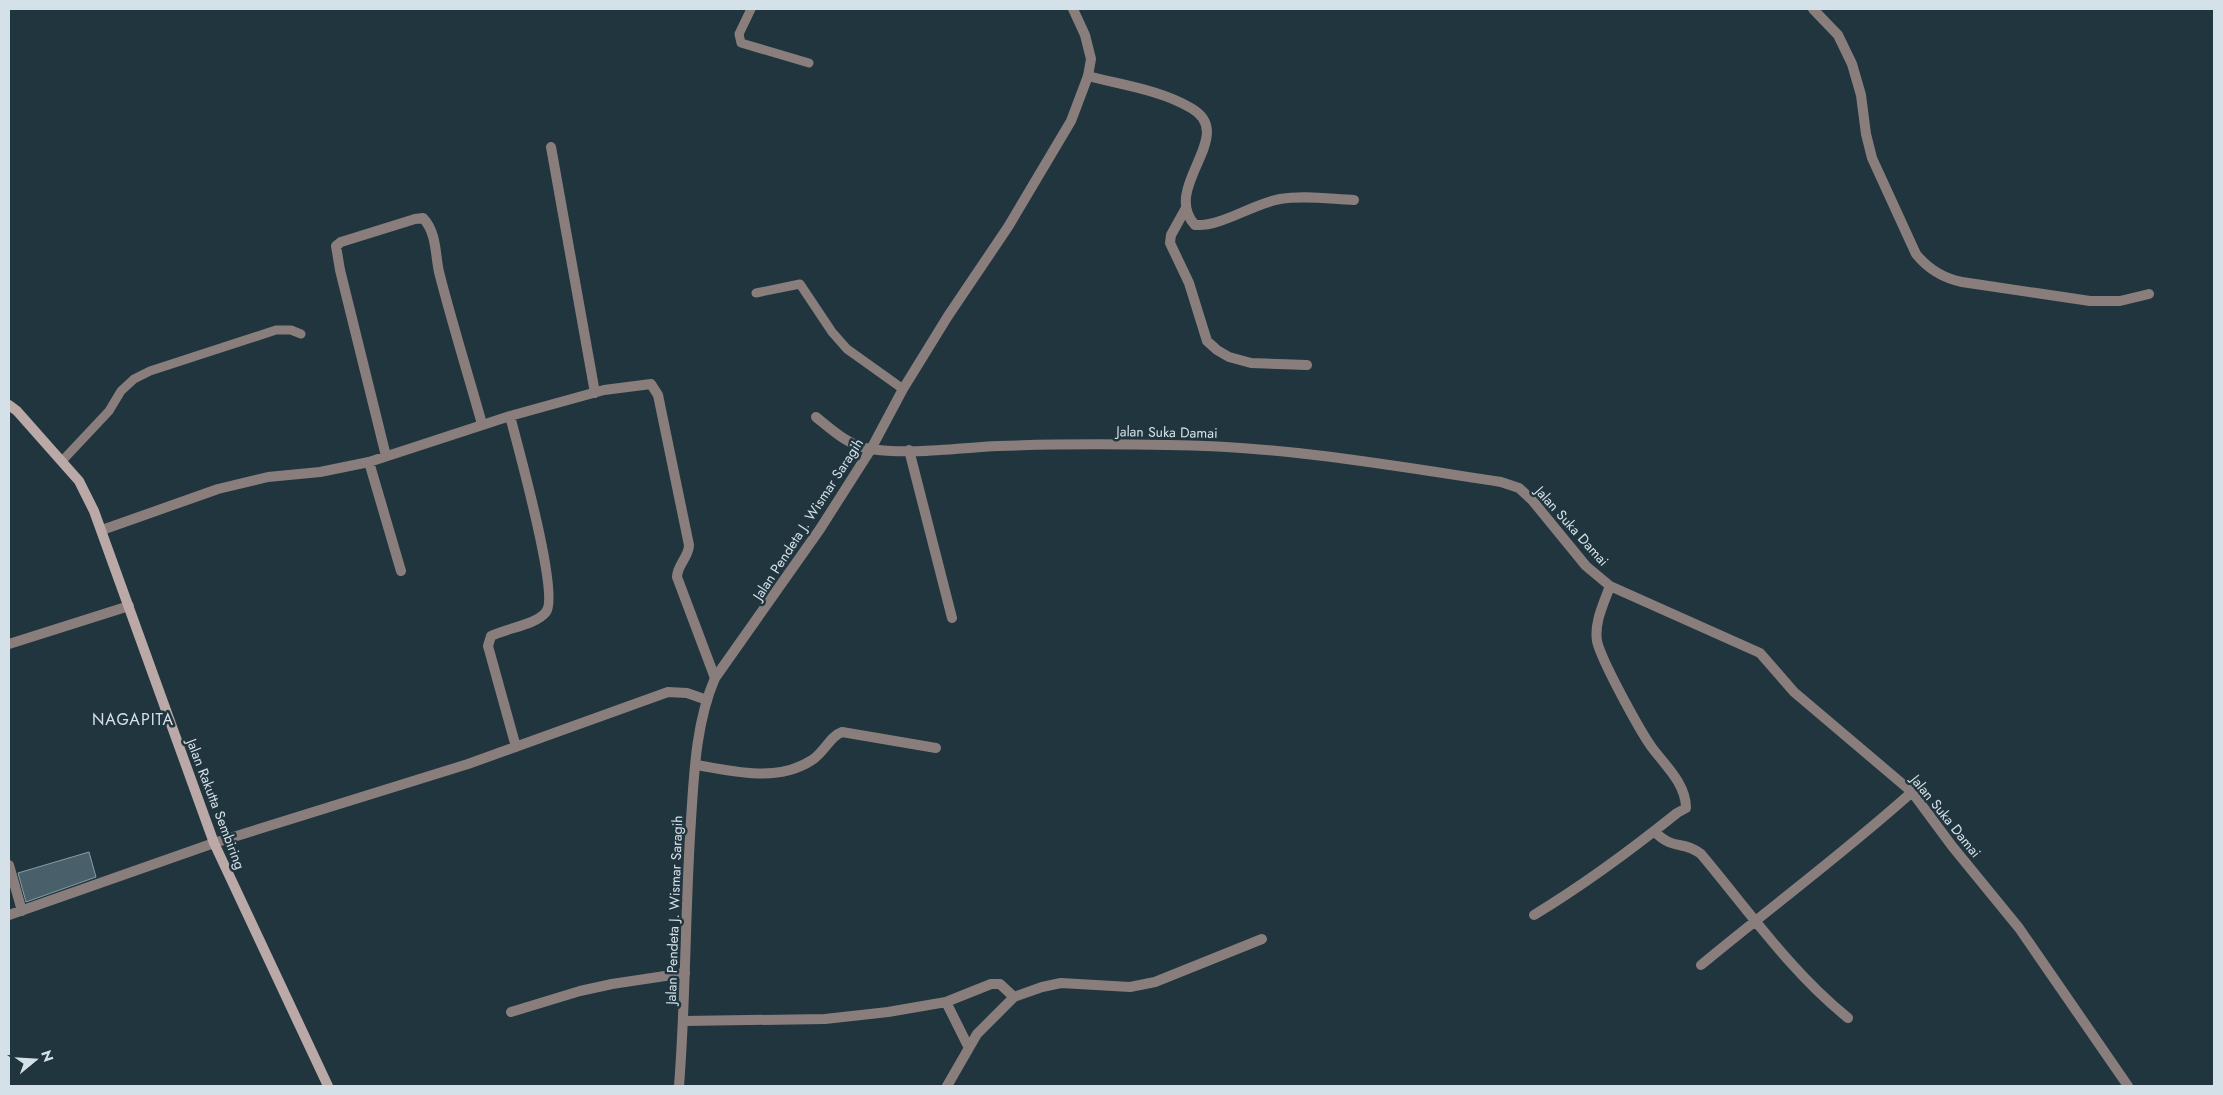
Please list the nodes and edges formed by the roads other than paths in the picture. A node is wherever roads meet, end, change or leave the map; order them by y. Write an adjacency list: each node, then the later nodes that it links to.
1 (750, 9): 4 (lane)
2 (1074, 9): 5 (street, Jalan Pendeta J. Wismar Saragih)
3 (1813, 9): 10 (street)
4 (809, 63)
5 (1088, 76): 8 (street); 13 (street, Jalan Pendeta J. Wismar Saragih)
6 (550, 147): 14 (street)
7 (1354, 200): 8 (street)
8 (1186, 208): 12 (street)
9 (756, 293): 13 (lane)
10 (2149, 294)
11 (302, 334): 22 (lane)
12 (1307, 365)
13 (903, 389): 19 (street, Jalan Pendeta J. Wismar Saragih)
14 (595, 393): 16 (street); 30 (street)
15 (9, 405): 22 (main road, Jalan Rakutta Sembiring)
16 (510, 416): 18 (street); 32 (street)
17 (816, 417): 19 (street, Jalan Suka Damai)
18 (482, 424): 21 (street); 21 (street)
19 (871, 449): 20 (street, Jalan Suka Damai); 30 (street, Jalan Pendeta J. Wismar Saragih)
20 (909, 450): 26 (street, Jalan Suka Damai); 28 (street)
21 (386, 456): 23 (street)
22 (62, 461): 24 (main road, Jalan Rakutta Sembiring)
23 (370, 462): 24 (street); 25 (street)
24 (102, 530): 27 (main road, Jalan Rakutta Sembiring)
25 (401, 571)
26 (1610, 586): 35 (street, Jalan Suka Damai); 36 (street)
27 (129, 606): 29 (street); 37 (main road, Jalan Rakutta Sembiring)
28 (952, 618)
29 (9, 644)
30 (715, 678): 31 (street, Jalan Pendeta J. Wismar Saragih)
31 (707, 700): 32 (street); 34 (street, Jalan Pendeta J. Wismar Saragih)
32 (516, 747): 37 (street)
33 (936, 748): 34 (street)
34 (696, 765): 45 (street, Jalan Pendeta J. Wismar Saragih)
35 (1912, 792): 42 (street); 55 (street, Jalan Suka Damai)
36 (1654, 831): 41 (street); 42 (street)
37 (214, 843): 39 (street); 52 (main road, Jalan Rakutta Sembiring)
38 (9, 865): 39 (street)
39 (22, 911): 40 (street)
40 (9, 915)
41 (1534, 915)
42 (1755, 921): 44 (street); 49 (street)
43 (1262, 939): 46 (street)
44 (1701, 965)
45 (685, 973): 48 (street); 50 (street, Jalan Pendeta J. Wismar Saragih)
46 (1014, 997): 47 (street); 51 (street)
47 (946, 1002): 50 (street); 51 (street)
48 (511, 1012)
49 (1848, 1018)
50 (684, 1021): 53 (street, Jalan Pendeta J. Wismar Saragih)
51 (968, 1048): 54 (street)
52 (328, 1086)
53 (679, 1086)
54 (947, 1086)
55 (2128, 1086)

